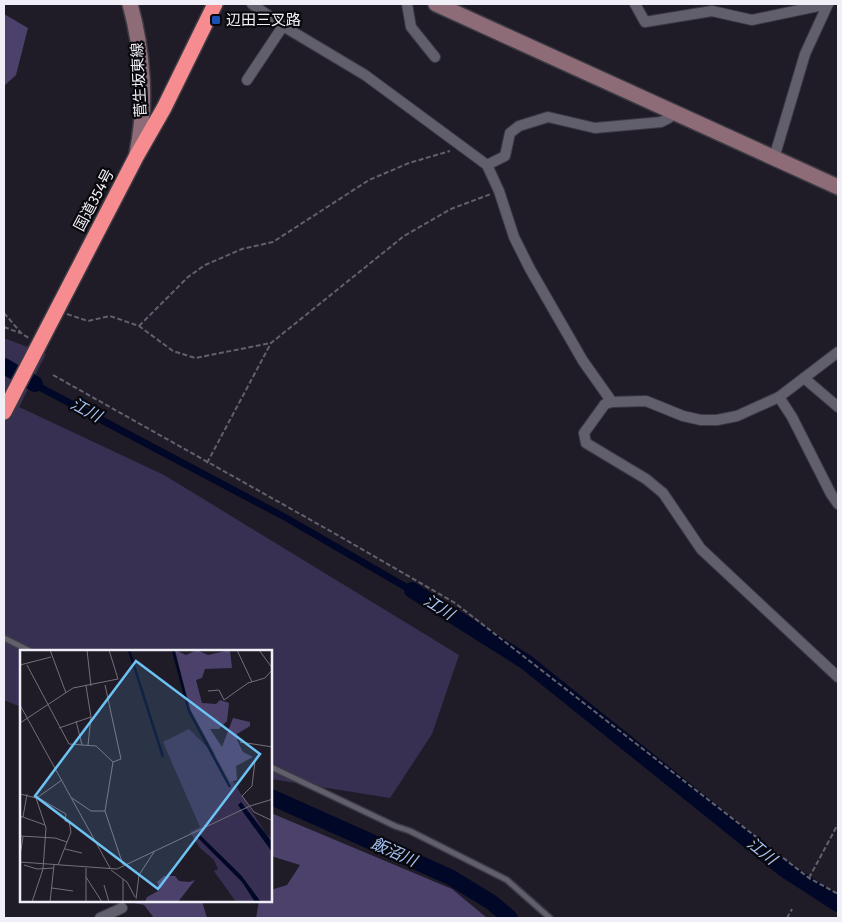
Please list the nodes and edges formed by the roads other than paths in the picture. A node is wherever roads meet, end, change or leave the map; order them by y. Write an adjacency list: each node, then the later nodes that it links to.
1 (130, 4): 12 (street, 菅生坂東線)
2 (215, 4): 12 (highway, 国道354号)
3 (252, 4): 8 (street)
4 (407, 4): 9 (street)
5 (436, 4): 11 (street)
6 (636, 4): 7 (street)
7 (828, 4): 13 (street)
8 (283, 26): 10 (street); 14 (street)
9 (435, 57)
10 (247, 80)
11 (674, 112): 13 (street); 14 (street)
12 (136, 157): 21 (highway, 国道354号)
13 (774, 158): 15 (street)
14 (487, 165): 19 (street)
15 (838, 187)
16 (838, 352): 17 (street)
17 (804, 378): 18 (street); 20 (street)
18 (779, 397): 19 (street); 22 (street)
19 (612, 402): 25 (street)
20 (838, 407)
21 (4, 412)
22 (838, 504)
23 (4, 638): 24 (lane)
24 (28, 650)
25 (838, 676)
26 (272, 767): 29 (lane)
27 (122, 908): 28 (street)
28 (100, 918)
29 (550, 918)

